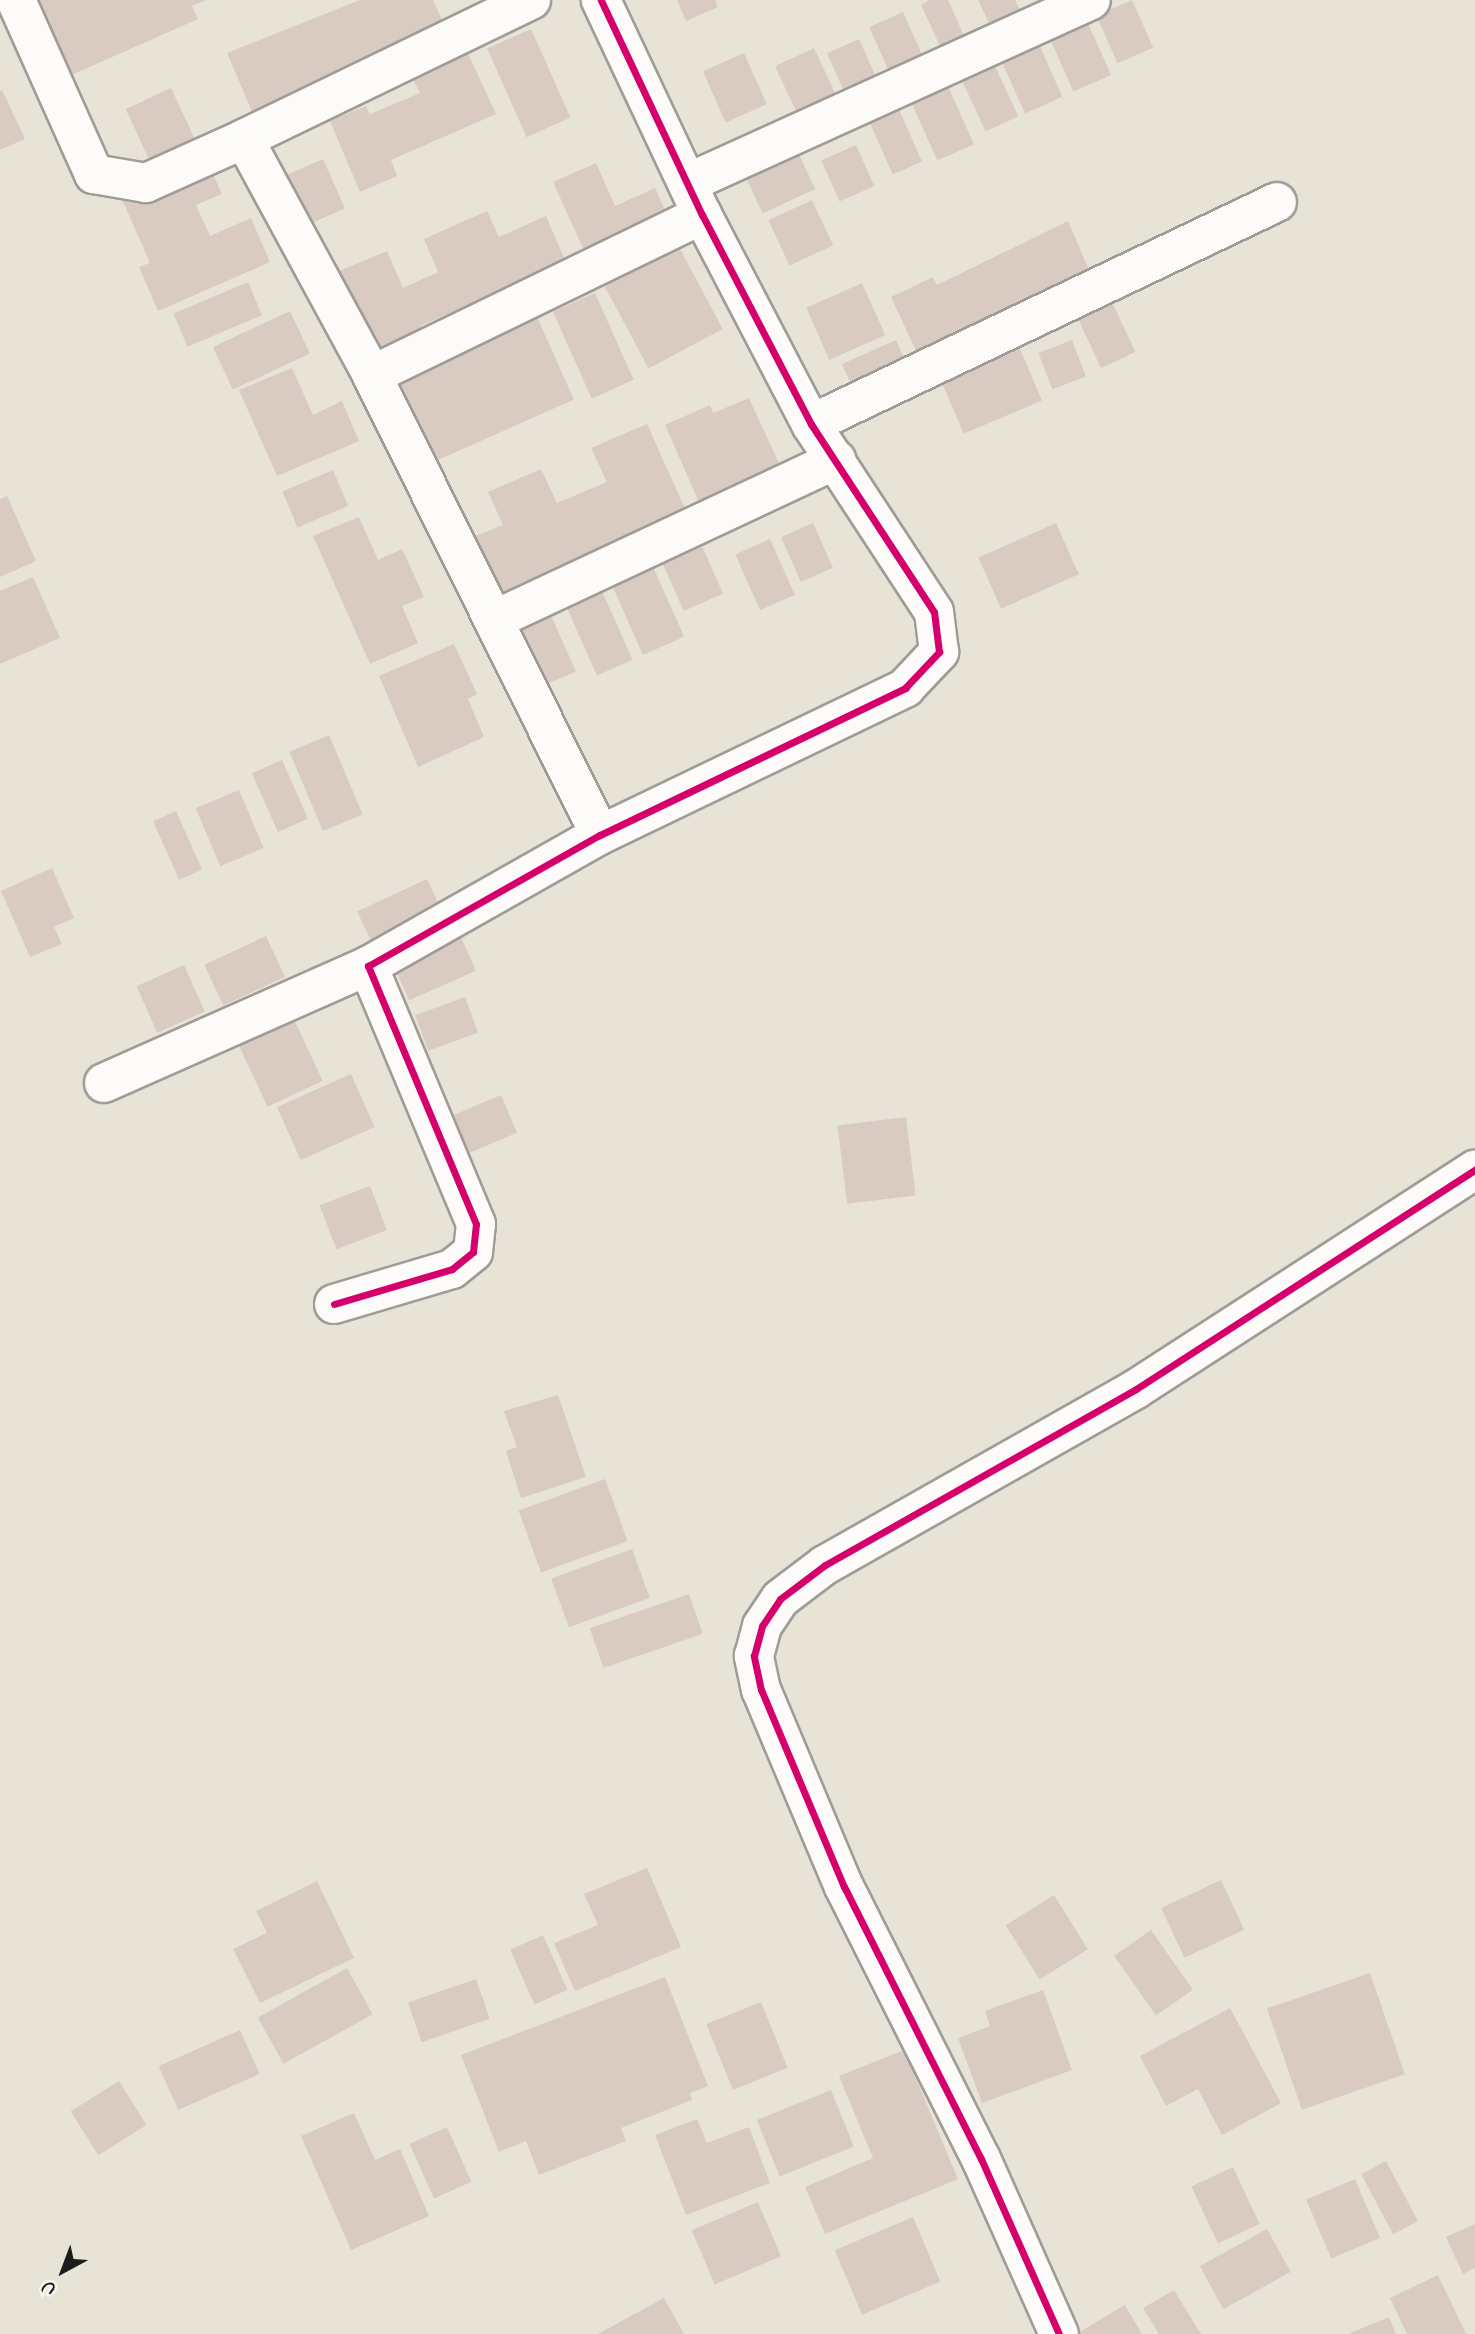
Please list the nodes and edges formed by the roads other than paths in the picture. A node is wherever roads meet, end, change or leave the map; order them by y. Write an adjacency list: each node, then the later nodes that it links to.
1 (16, 0): 5 (street)
2 (531, 0): 5 (street)
3 (601, 0): 6 (street)
4 (1091, 0): 6 (street)
5 (244, 139): 8 (street)
6 (696, 199): 8 (street); 9 (street)
7 (1277, 202): 9 (street)
8 (372, 375): 11 (street)
9 (811, 424): 10 (street)
10 (836, 460): 11 (street); 12 (street)
11 (494, 621): 12 (street)
12 (600, 835): 13 (street)
13 (368, 966): 14 (street); 16 (street)
14 (104, 1083)
15 (1475, 1170): 17 (street)
16 (334, 1304)
17 (1059, 2334)

